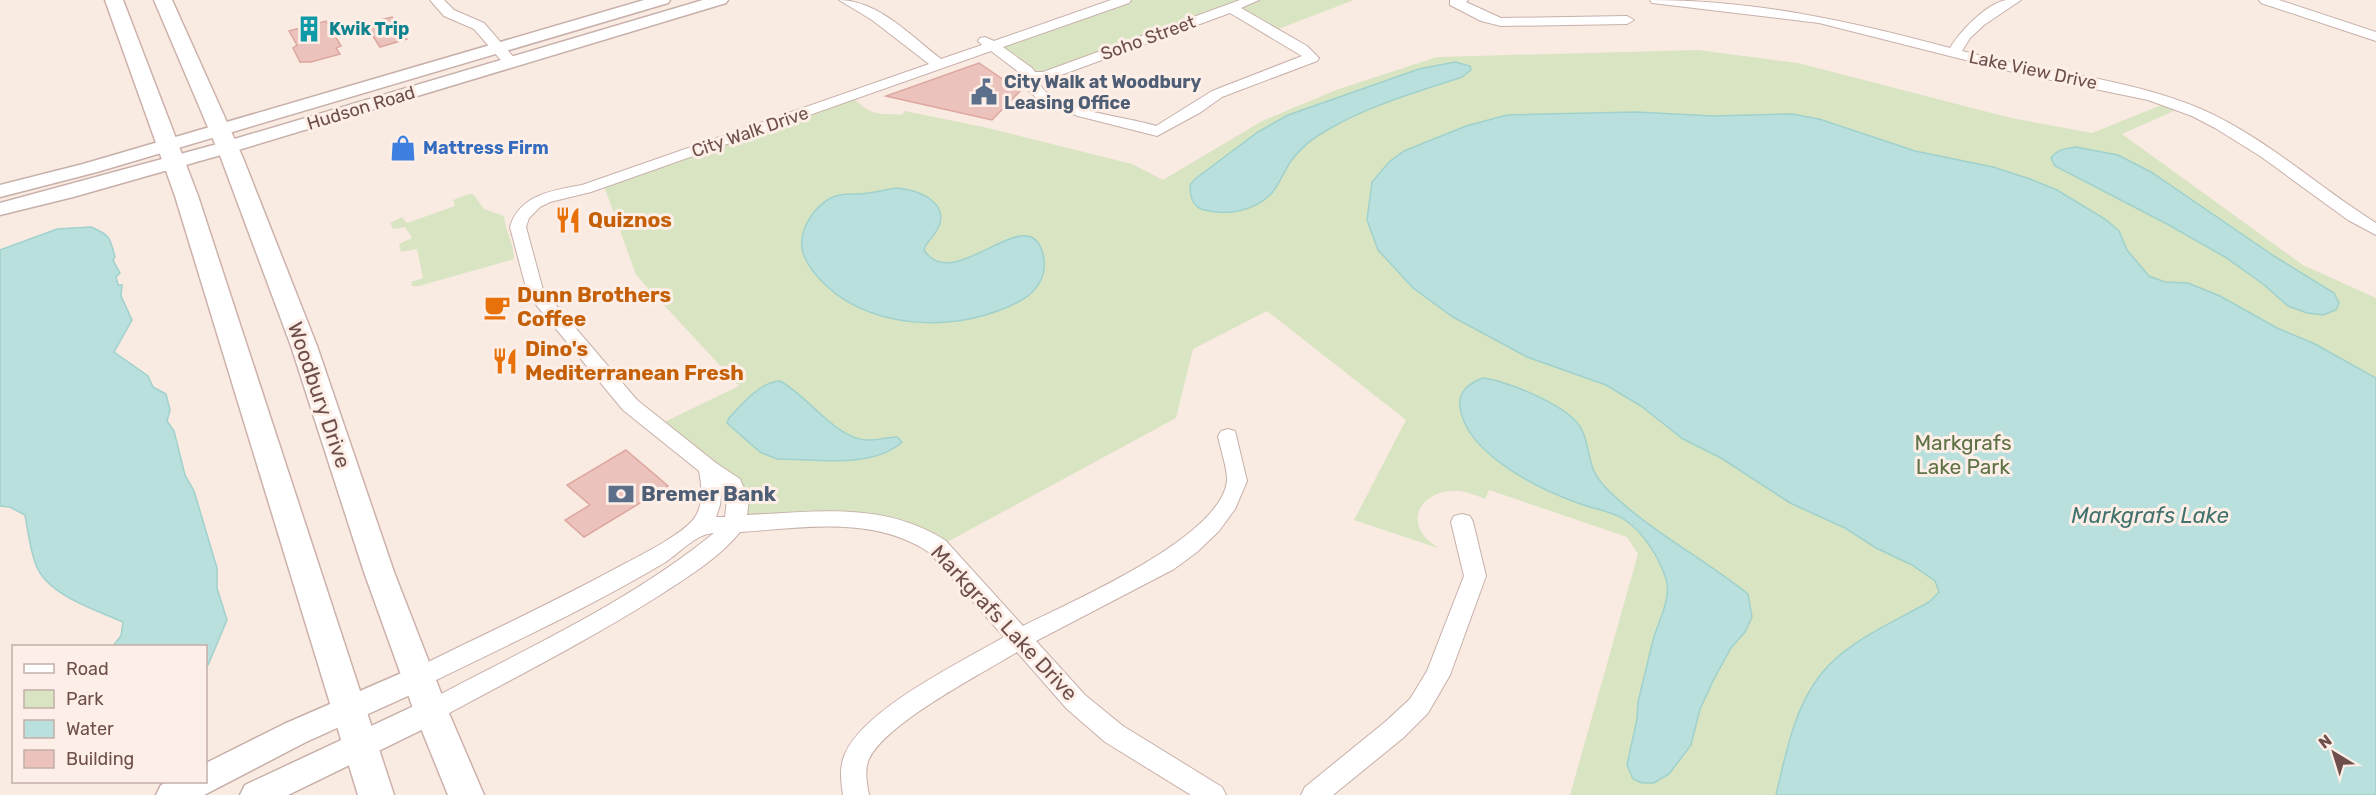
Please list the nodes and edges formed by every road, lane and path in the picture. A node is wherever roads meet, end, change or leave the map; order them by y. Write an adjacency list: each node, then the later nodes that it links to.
1 (114, 0): 27 (main road)
2 (163, 0): 26 (main road, Woodbury Drive)
3 (437, 0): 21 (street)
4 (662, 0): 21 (street, Hudson Road)
5 (720, 0): 24 (street, Hudson Road)
6 (846, 0): 17 (street)
7 (871, 0): 17 (street)
8 (1104, 0): 20 (street, City Walk Drive)
9 (1124, 0): 20 (street, City Walk Drive)
10 (1252, 0): 16 (street, Soho Street)
11 (1461, 0): 18 (street)
12 (1657, 0): 15 (street, Lake View Drive)
13 (2014, 0): 22 (street)
14 (2266, 0): 19 (street)
15 (1699, 2): 22 (street, Lake View Drive)
16 (1231, 8): 25 (street, Soho Street); 25 (street)
17 (877, 17): 23 (street)
18 (1627, 20)
19 (2376, 37)
20 (989, 44): 23 (street, City Walk Drive); 25 (street)
21 (498, 48): 24 (street); 26 (street, Hudson Road)
22 (1954, 53): 30 (street, Lake View Drive)
23 (936, 62): 32 (street, City Walk Drive)
24 (511, 63): 26 (street, Hudson Road)
25 (1029, 77)
26 (224, 138): 27 (street, Hudson Road); 37 (main road, Woodbury Drive)
27 (171, 154): 28 (street, Hudson Road); 29 (street, Hudson Road); 38 (main road)
28 (0, 191)
29 (0, 209)
30 (2376, 230)
31 (1228, 436): 36 (street)
32 (709, 468): 34 (street, City Walk Drive); 35 (street)
33 (1462, 522): 49 (street)
34 (735, 523): 35 (street, Markgrafs Lake Drive); 36 (street, Markgrafs Lake Drive); 39 (street)
35 (700, 526): 37 (street)
36 (1021, 638): 47 (street); 48 (street, Markgrafs Lake Drive)
37 (420, 677): 38 (street); 39 (main road, Woodbury Drive)
38 (348, 709): 40 (main road); 41 (street)
39 (431, 711): 40 (street); 46 (main road, Woodbury Drive)
40 (359, 745): 44 (street); 45 (main road)
41 (207, 778)
42 (197, 783): 43 (street)
43 (172, 795)
44 (256, 795)
45 (376, 795)
46 (466, 795)
47 (856, 795)
48 (1213, 795)
49 (1314, 795)

